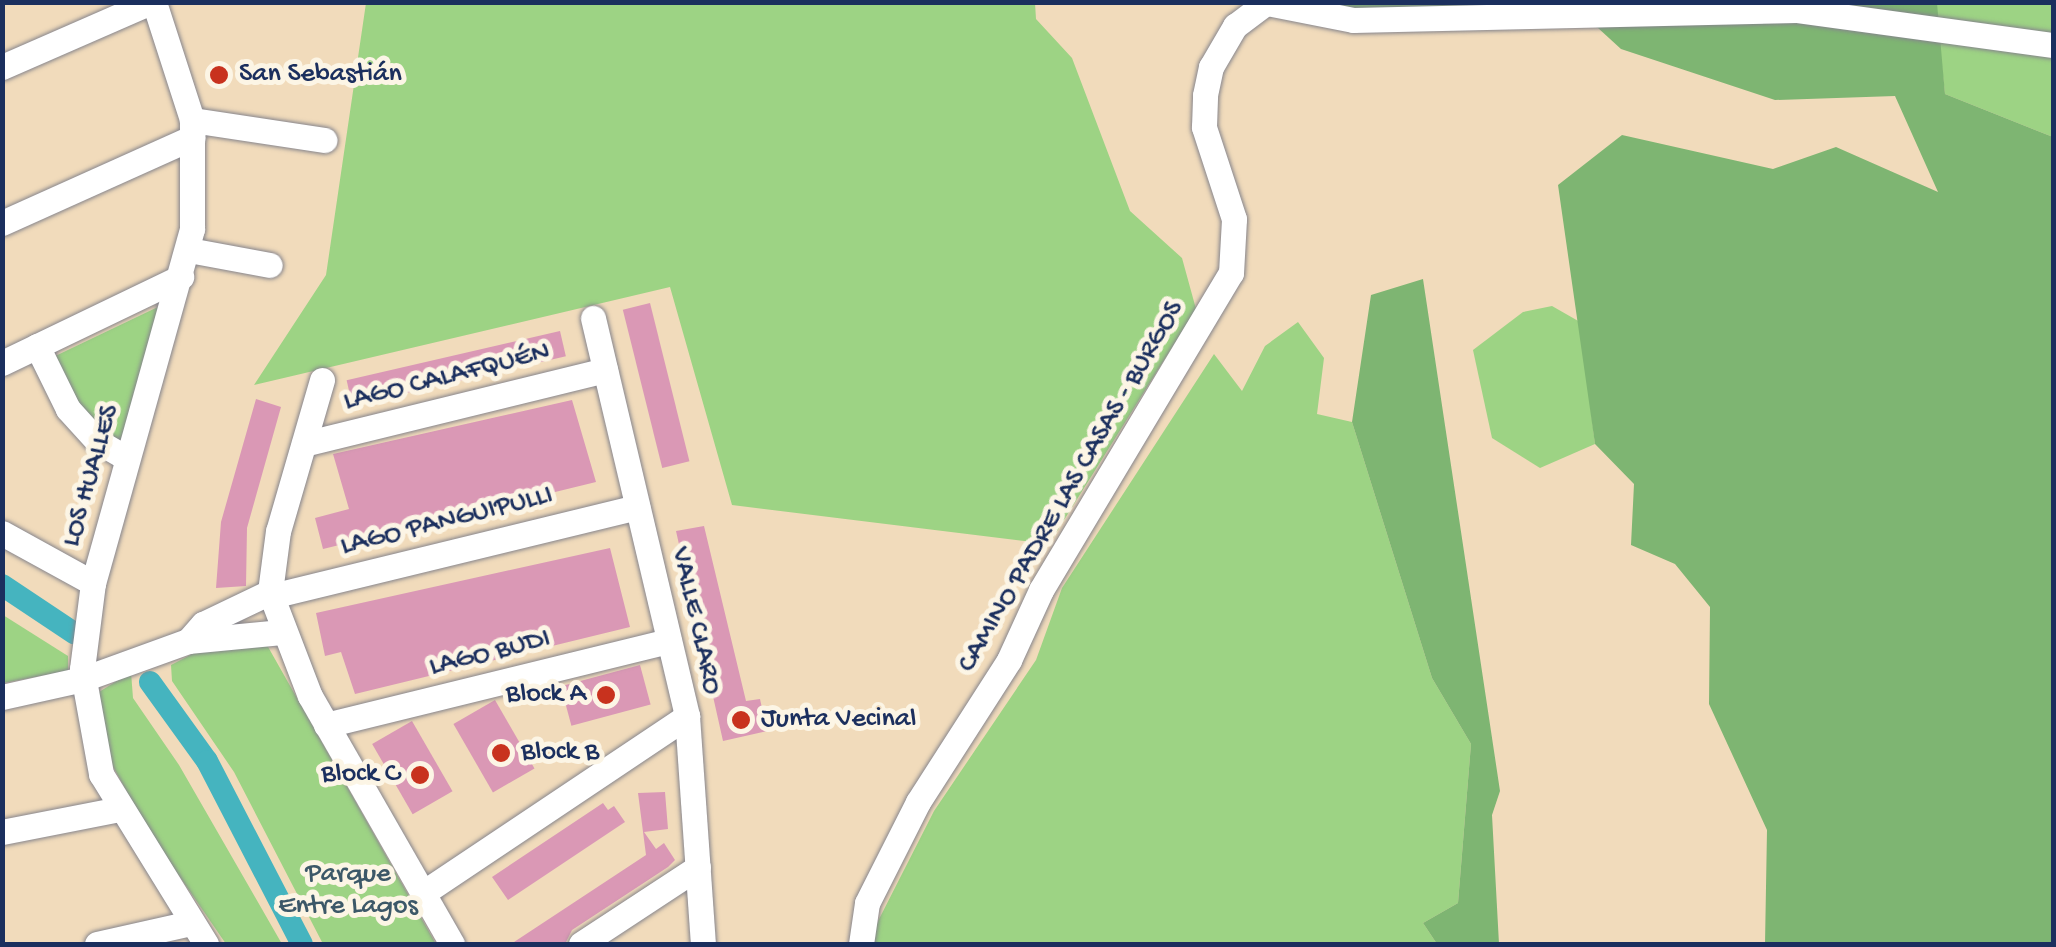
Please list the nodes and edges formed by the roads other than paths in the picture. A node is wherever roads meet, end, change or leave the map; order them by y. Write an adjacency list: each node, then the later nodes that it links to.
1 (152, 2): 4 (street); 5 (street, LOS HUALLES)
2 (1267, 3): 3 (street); 38 (street, CAMINO PADRE LAS CASAS - BURGOS)
3 (2054, 45)
4 (2, 67)
5 (192, 129): 6 (street); 7 (street); 8 (street, LOS HUALLES)
6 (324, 140)
7 (2, 223)
8 (189, 250): 9 (street); 10 (street, LOS HUALLES)
9 (270, 265)
10 (181, 277): 12 (street); 17 (street, LOS HUALLES)
11 (592, 318): 14 (street, VALLE CLARO)
12 (37, 346): 13 (street); 17 (street)
13 (2, 362)
14 (605, 370): 16 (street, LAGO CALAFQUÉN); 18 (street, VALLE CLARO)
15 (322, 380): 16 (street)
16 (304, 444): 21 (street)
17 (128, 458): 20 (street, LOS HUALLES)
18 (637, 507): 21 (street, LAGO PANGUIPULLI); 23 (street, VALLE CLARO)
19 (2, 533): 20 (street)
20 (93, 583): 25 (street, LOS HUALLES)
21 (271, 594): 22 (street); 24 (street, LAGO PANGUIPULLI)
22 (282, 632): 24 (street); 28 (street)
23 (669, 640): 27 (street, VALLE CLARO); 28 (street, LAGO BUDI)
24 (188, 641): 25 (street)
25 (93, 676): 26 (street); 29 (street, LOS HUALLES)
26 (2, 697)
27 (687, 716): 31 (street, VALLE CLARO); 32 (street)
28 (326, 725): 32 (street)
29 (120, 809): 30 (street); 33 (street, LOS HUALLES)
30 (2, 832)
31 (698, 866): 36 (street); 37 (street, VALLE CLARO)
32 (423, 893): 35 (street)
33 (199, 934): 34 (street)
34 (97, 944)
35 (452, 944)
36 (581, 944)
37 (703, 944)
38 (861, 944)

